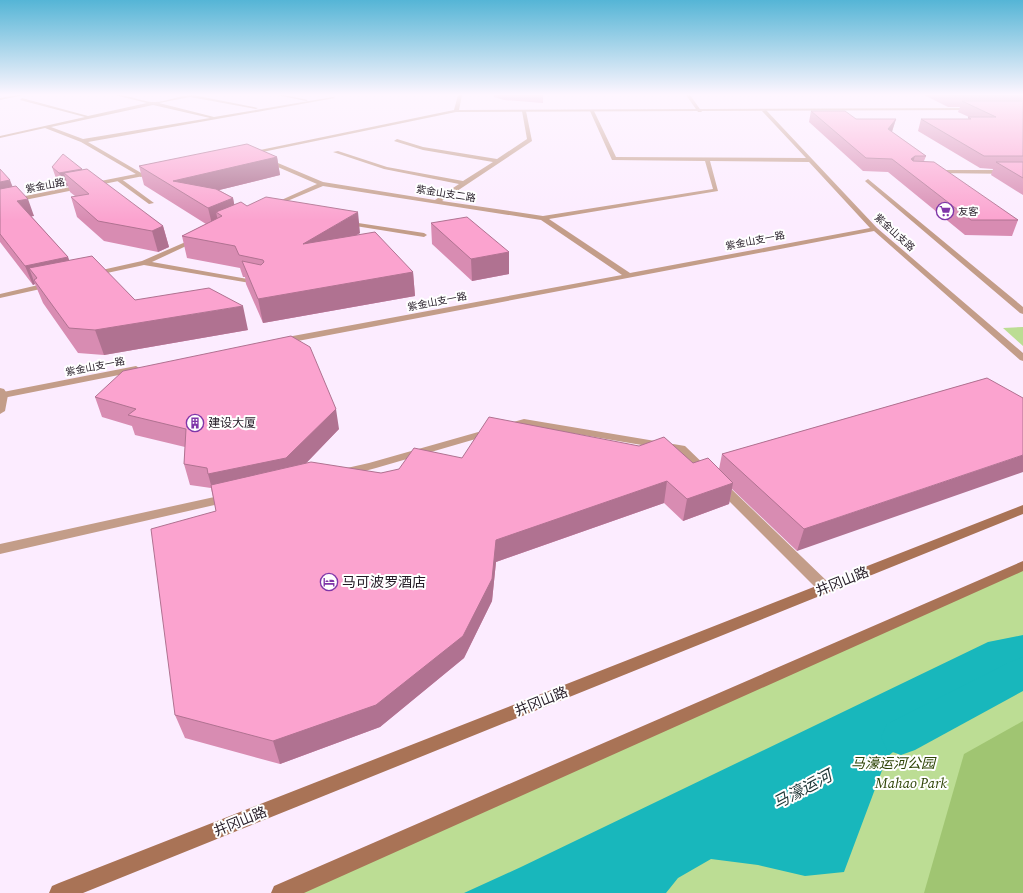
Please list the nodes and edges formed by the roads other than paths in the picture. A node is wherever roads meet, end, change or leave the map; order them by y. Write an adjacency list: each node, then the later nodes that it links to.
1 (72, 137): 7 (street)
2 (108, 137): 7 (street)
3 (329, 137): 10 (street)
4 (529, 137): 14 (street)
5 (604, 137): 12 (street)
6 (788, 137): 13 (street, 紫金山支路)
7 (83, 141): 18 (street)
8 (397, 141): 14 (street)
9 (336, 152): 21 (street)
10 (249, 153): 11 (street); 22 (street, 紫金山支二路)
11 (241, 154)
12 (707, 159): 13 (street); 27 (street)
13 (810, 160): 29 (street, 紫金山支路)
14 (498, 161): 21 (street)
15 (164, 170): 18 (street, 紫金山路)
16 (928, 172): 17 (street)
17 (1023, 172)
18 (141, 175): 19 (street, 紫金山路)
19 (118, 179): 24 (street, 紫金山路); 25 (street)
20 (868, 181): 38 (street)
21 (464, 183): 23 (street)
22 (322, 184): 23 (street, 紫金山支二路); 26 (street)
23 (437, 202): 27 (street, 紫金山支二路)
24 (0, 203)
25 (152, 203)
26 (278, 212)
27 (543, 218): 33 (street, 紫金山支二路)
28 (340, 222): 31 (street)
29 (875, 229): 33 (street, 紫金山支一路); 40 (street, 紫金山支路)
30 (207, 235): 32 (street)
31 (424, 235)
32 (144, 263): 34 (street); 36 (street)
33 (629, 276): 39 (street, 紫金山支一路)
34 (83, 277)
35 (60, 282): 37 (street)
36 (262, 284)
37 (0, 296)
38 (1023, 311)
39 (277, 343)
40 (1023, 358)
41 (144, 368): 42 (street, 紫金山支一路)
42 (1, 393): 43 (street)
43 (0, 411)
44 (333, 475): 49 (street)
45 (240, 496): 47 (street)
46 (1023, 509): 49 (main road, 井冈山路)
47 (0, 549)
48 (1023, 566): 51 (main road)
49 (825, 588): 50 (main road, 井冈山路)
50 (59, 893)
51 (281, 893)

